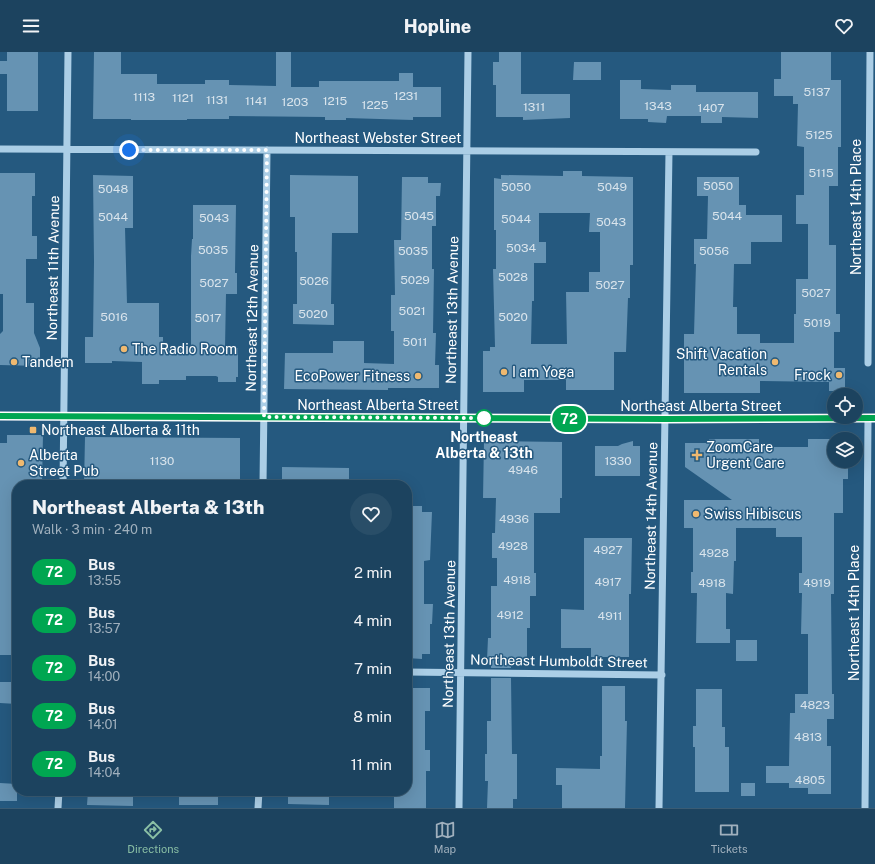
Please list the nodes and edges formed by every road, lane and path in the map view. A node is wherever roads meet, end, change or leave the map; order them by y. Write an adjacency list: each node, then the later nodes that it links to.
1 (68, 52): 6 (street, Northeast 11th Avenue)
2 (468, 52): 8 (street, Northeast 13th Avenue)
3 (870, 52): 4 (street); 11 (street, Northeast 14th Place)
4 (875, 52)
5 (0, 149): 6 (street, Northeast Webster Street)
6 (68, 149): 7 (street, Northeast Webster Street); 13 (street, Northeast 11th Avenue)
7 (267, 150): 8 (street, Northeast Webster Street); 14 (street, Northeast 12th Avenue)
8 (467, 151): 9 (street, Northeast Webster Street); 15 (street, Northeast 13th Avenue)
9 (669, 152): 10 (street, Northeast Webster Street); 17 (street, Northeast 14th Avenue)
10 (756, 152)
11 (868, 363)
12 (0, 416): 13 (street, Northeast Alberta Street)
13 (64, 416): 14 (street, Northeast Alberta Street); 18 (street, Northeast 11th Avenue)
14 (264, 417): 15 (street, Northeast Alberta Street); 19 (street, Northeast 12th Avenue)
15 (464, 418): 17 (street, Northeast Alberta Street); 21 (street, Northeast 13th Avenue)
16 (871, 418): 17 (street, Northeast Alberta Street); 29 (street, Northeast 14th Place)
17 (665, 419): 22 (street, Northeast 14th Avenue)
18 (63, 480)
19 (264, 480)
20 (412, 672): 21 (street, Northeast Humboldt Street)
21 (461, 672): 22 (street, Northeast Humboldt Street); 27 (street, Northeast 13th Avenue)
22 (662, 675): 28 (street, Northeast 14th Avenue)
23 (58, 796): 25 (street)
24 (259, 796): 26 (street)
25 (58, 808)
26 (258, 808)
27 (459, 808)
28 (659, 808)
29 (865, 808)

